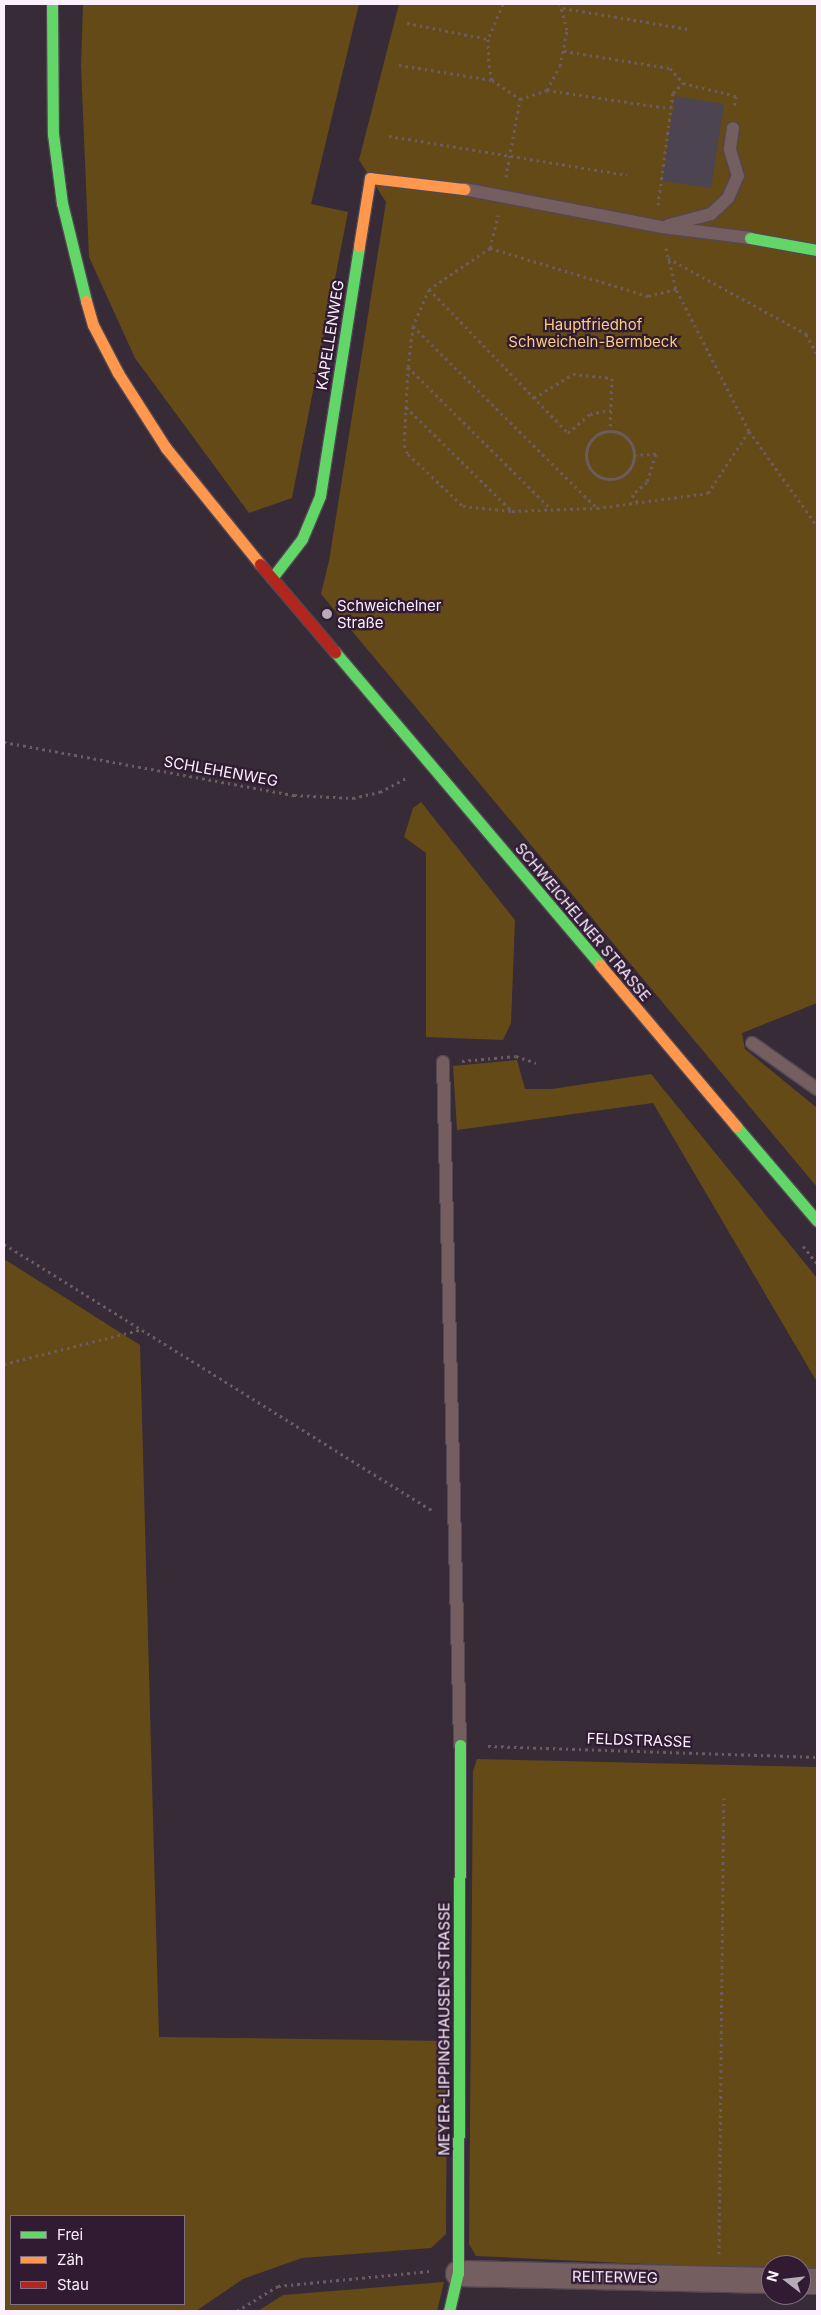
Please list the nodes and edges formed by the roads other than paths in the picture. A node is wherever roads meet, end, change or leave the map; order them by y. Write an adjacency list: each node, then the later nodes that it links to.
1 (52, 4): 7 (street, SCHWEICHELNER STRASSE)
2 (732, 128): 4 (lane)
3 (464, 189): 4 (lane); 7 (street, KAPELLENWEG)
4 (662, 227): 5 (lane)
5 (750, 238): 6 (street)
6 (817, 250)
7 (272, 578): 11 (street, SCHWEICHELNER STRASSE)
8 (752, 1043): 10 (lane)
9 (444, 1062): 12 (lane)
10 (817, 1090)
11 (817, 1221)
12 (460, 1745): 13 (street, MEYER-LIPPINGHAUSEN-STRASSE)
13 (458, 2273): 14 (street, REITERWEG); 15 (street, MEYER-LIPPINGHAUSEN-STRASSE)
14 (761, 2280)
15 (449, 2311)

